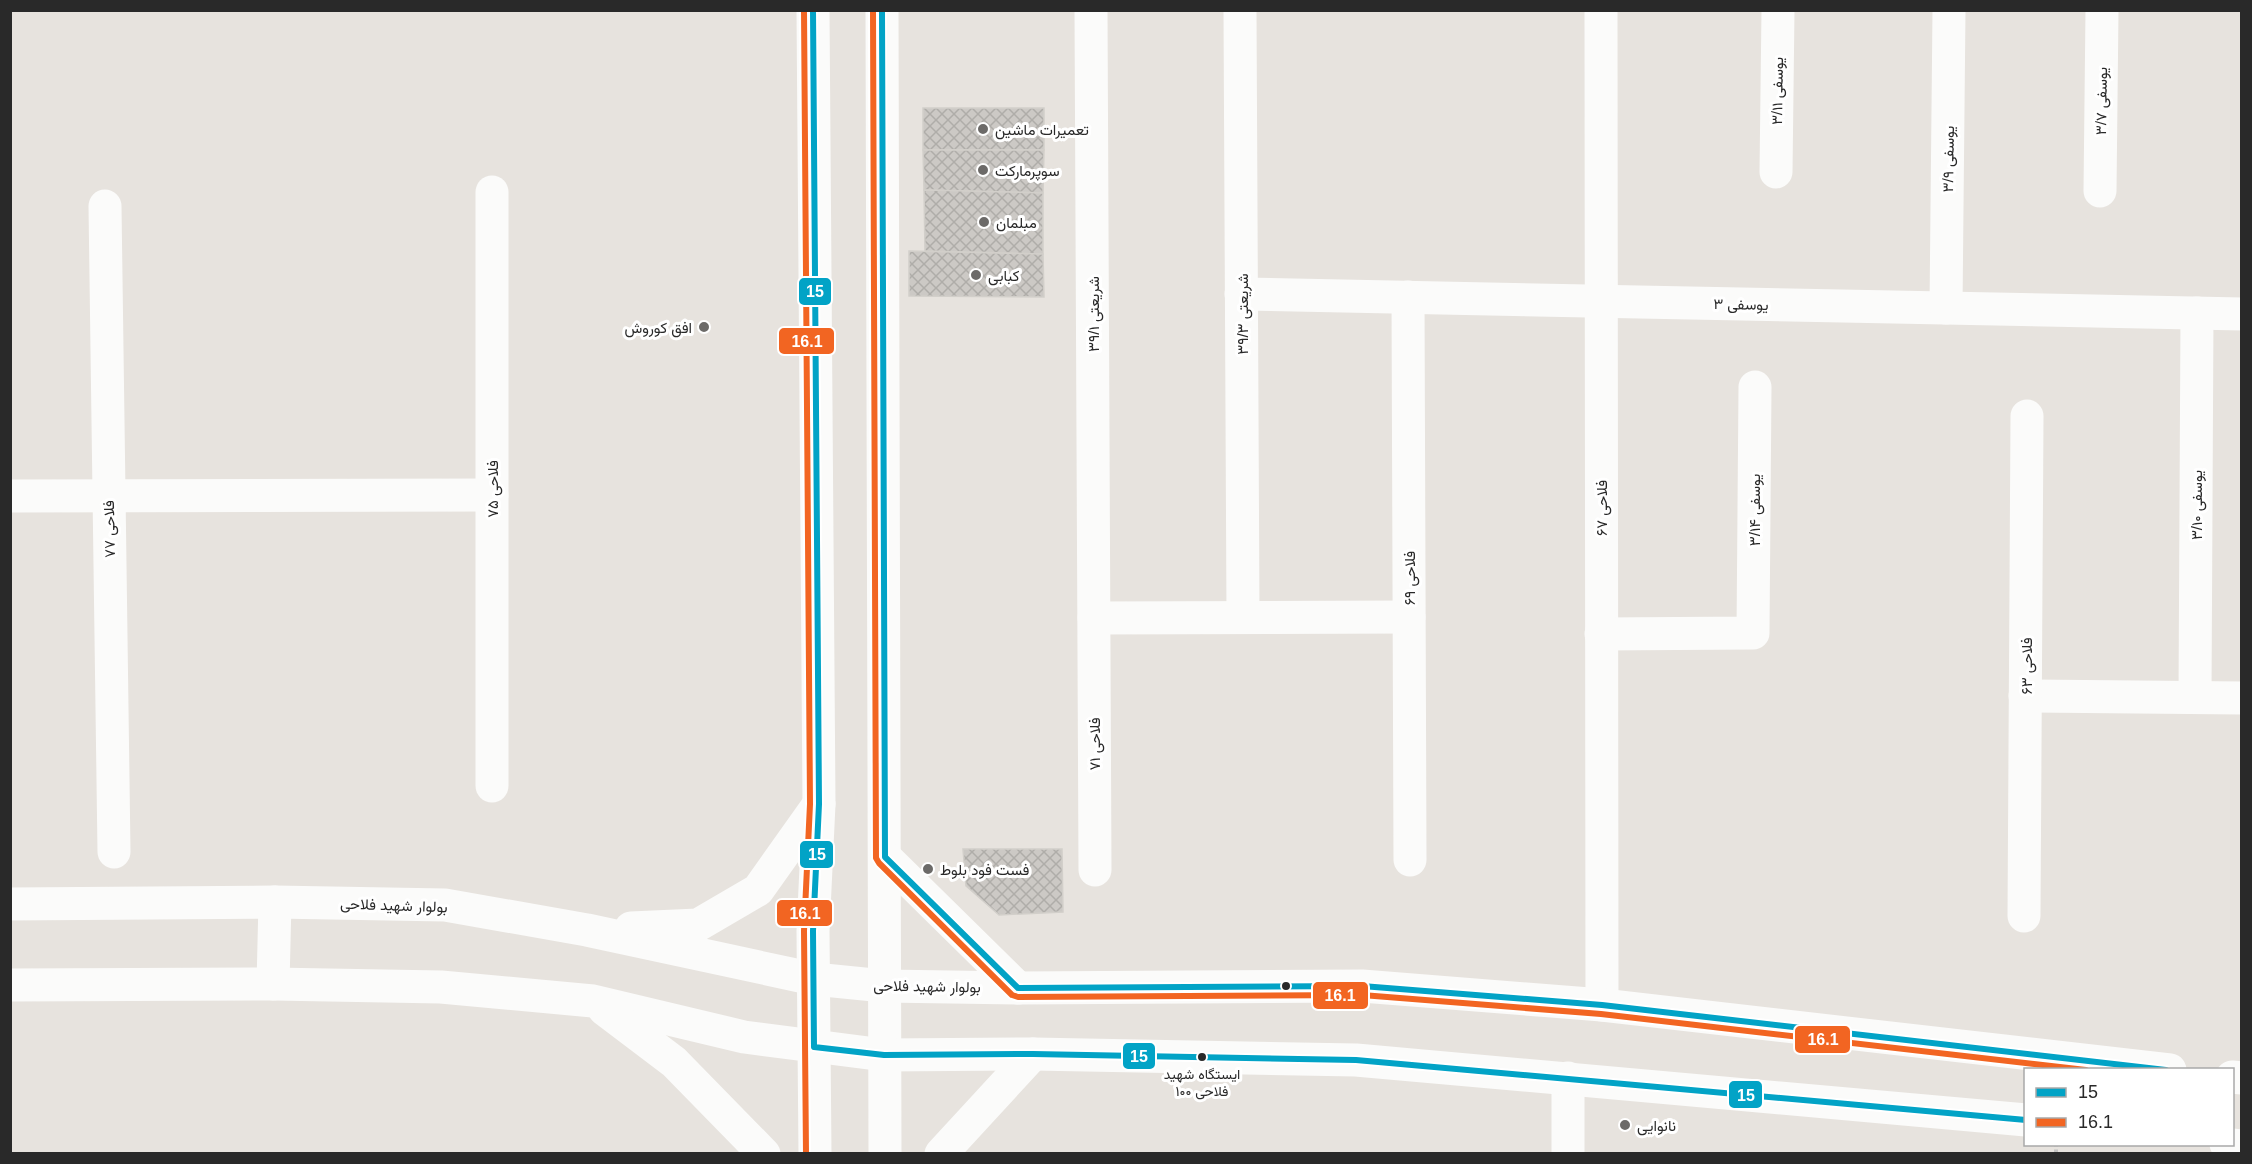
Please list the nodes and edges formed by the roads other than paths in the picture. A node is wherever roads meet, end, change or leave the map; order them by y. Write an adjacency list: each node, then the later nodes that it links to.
1 (813, 10): 32 (street)
2 (882, 10): 34 (street)
3 (1091, 10): 26 (street, شریعتی ۳۹/۱)
4 (1240, 10): 13 (street, شریعتی ۳۹/۳)
5 (1601, 10): 15 (street, فلاحی ۶۷)
6 (1778, 10): 9 (street, یوسفی ۳/۱۱)
7 (1949, 10): 16 (street, یوسفی ۳/۹)
8 (2102, 10): 10 (street, یوسفی ۳/۷)
9 (1776, 172)
10 (2100, 191)
11 (492, 192): 21 (street, فلاحی ۷۵)
12 (105, 206): 23 (street, فلاحی ۷۷)
13 (1241, 294): 14 (street, یوسفی ۳); 24 (street, شریعتی ۳۹/۳)
14 (1408, 297): 15 (street, یوسفی ۳); 25 (street, فلاحی ۶۹)
15 (1601, 301): 16 (street, یوسفی ۳); 27 (street, فلاحی ۶۷)
16 (1946, 308): 17 (street, یوسفی ۳)
17 (2198, 313): 18 (street, یوسفی ۳); 29 (street, یوسفی ۳/۱۰)
18 (2241, 314)
19 (1755, 387): 27 (street, یوسفی ۳/۱۴)
20 (2027, 416): 28 (street, فلاحی ۶۳)
21 (492, 495): 23 (street); 31 (street, فلاحی ۷۵)
22 (10, 496): 23 (street)
23 (108, 496): 33 (street, فلاحی ۷۷)
24 (1243, 617): 25 (street); 26 (street)
25 (1409, 617): 35 (street, فلاحی ۶۹)
26 (1094, 618): 36 (street, فلاحی ۷۱)
27 (1601, 634): 47 (street, فلاحی ۶۷)
28 (2025, 696): 29 (street); 39 (street, فلاحی ۶۳)
29 (2195, 697): 30 (street)
30 (2241, 698)
31 (492, 786)
32 (819, 804): 40 (street); 41 (street)
33 (114, 852)
34 (885, 857): 44 (street); 45 (street)
35 (1410, 860)
36 (1095, 870)
37 (275, 902): 38 (street, بولوار شهید فلاحی); 40 (street, بولوار شهید فلاحی); 42 (street)
38 (10, 904)
39 (2024, 916)
40 (587, 930): 41 (street, بولوار شهید فلاحی)
41 (814, 979): 44 (street, بولوار شهید فلاحی); 48 (street)
42 (273, 984): 43 (street); 46 (street)
43 (10, 985)
44 (884, 986): 45 (street, بولوار شهید فلاحی); 49 (street)
45 (1018, 988): 47 (street, بولوار شهید فلاحی)
46 (593, 1001): 48 (street); 54 (street)
47 (1602, 1005): 51 (street, بولوار شهید فلاحی)
48 (814, 1047): 49 (street); 55 (street)
49 (884, 1054): 50 (street); 56 (street)
50 (1033, 1054): 52 (street); 57 (street)
51 (2153, 1068)
52 (1568, 1078): 53 (street); 58 (street)
53 (2024, 1120)
54 (764, 1154)
55 (815, 1154)
56 (885, 1154)
57 (941, 1154)
58 (1568, 1154)

